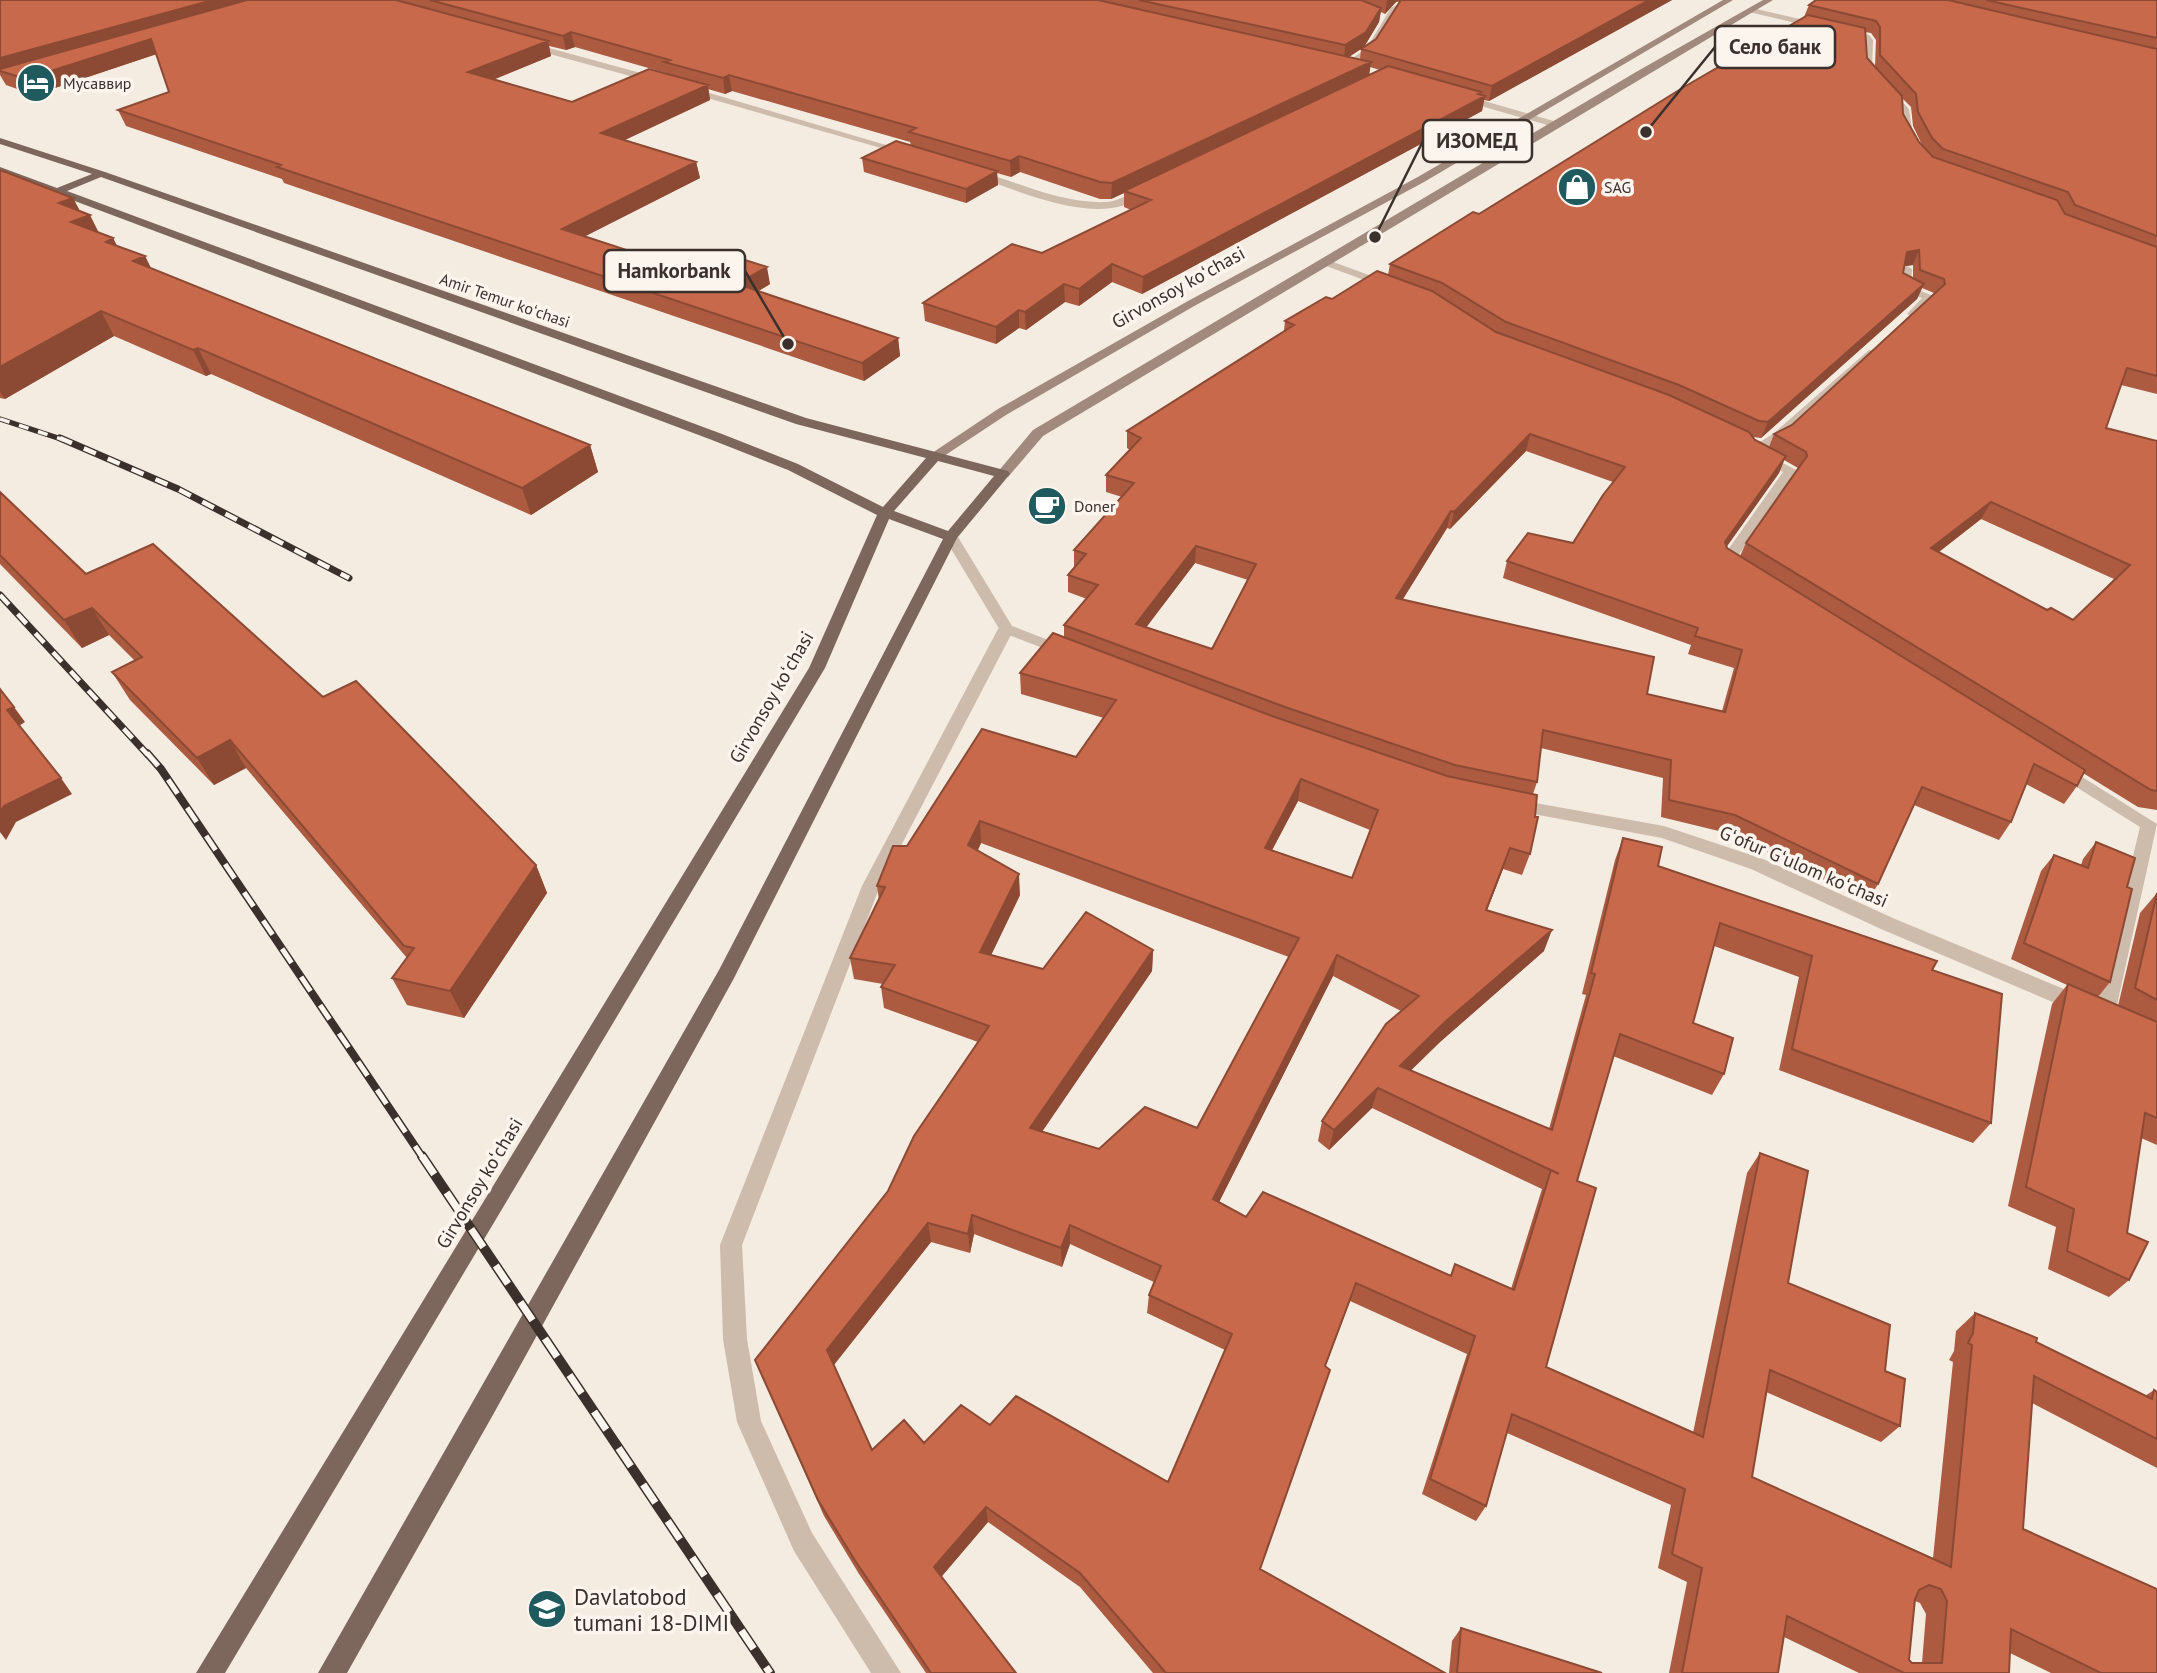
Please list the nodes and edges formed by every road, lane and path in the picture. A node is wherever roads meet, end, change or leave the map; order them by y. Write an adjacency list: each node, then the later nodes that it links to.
1 (1409, 0): 6 (street)
2 (1729, 0): 14 (main road, Girvonsoy koʻchasi)
3 (1769, 0): 4 (main road)
4 (1752, 9): 15 (main road); 17 (street)
5 (1377, 17): 6 (street)
6 (1387, 20): 9 (street)
7 (522, 44): 11 (street)
8 (1336, 64): 9 (street)
9 (1346, 66): 10 (street)
10 (1359, 69)
11 (663, 83)
12 (676, 86): 18 (street)
13 (1450, 94): 14 (street)
14 (1527, 116): 15 (street); 29 (main road, Girvonsoy koʻchasi)
15 (1554, 124): 24 (main road)
16 (0, 141): 21 (main road, Amir Temur koʻchasi)
17 (1915, 146)
18 (924, 158)
19 (962, 169): 22 (street)
20 (0, 170): 23 (main road)
21 (101, 174): 23 (main road); 29 (main road, Amir Temur koʻchasi)
22 (1160, 184)
23 (56, 192): 31 (main road)
24 (1325, 261): 26 (street); 30 (main road)
25 (1907, 269): 27 (street)
26 (1398, 289)
27 (1904, 322)
28 (1878, 346): 33 (street)
29 (936, 455): 30 (main road, Amir Temur koʻchasi); 31 (main road, Girvonsoy koʻchasi)
30 (1003, 474): 32 (main road)
31 (885, 513): 32 (main road); 41 (main road, Girvonsoy koʻchasi)
32 (951, 537): 34 (street); 42 (main road)
33 (1750, 576)
34 (1006, 629): 35 (street); 43 (street)
35 (1083, 658)
36 (2043, 759): 38 (street)
37 (1499, 802): 39 (street, Gʻofur Gʻulom koʻchasi)
38 (2153, 818): 39 (street)
39 (2105, 1014): 40 (street, Gʻofur Gʻulom koʻchasi)
40 (2126, 1025)
41 (210, 1673)
42 (332, 1673)
43 (887, 1673)

